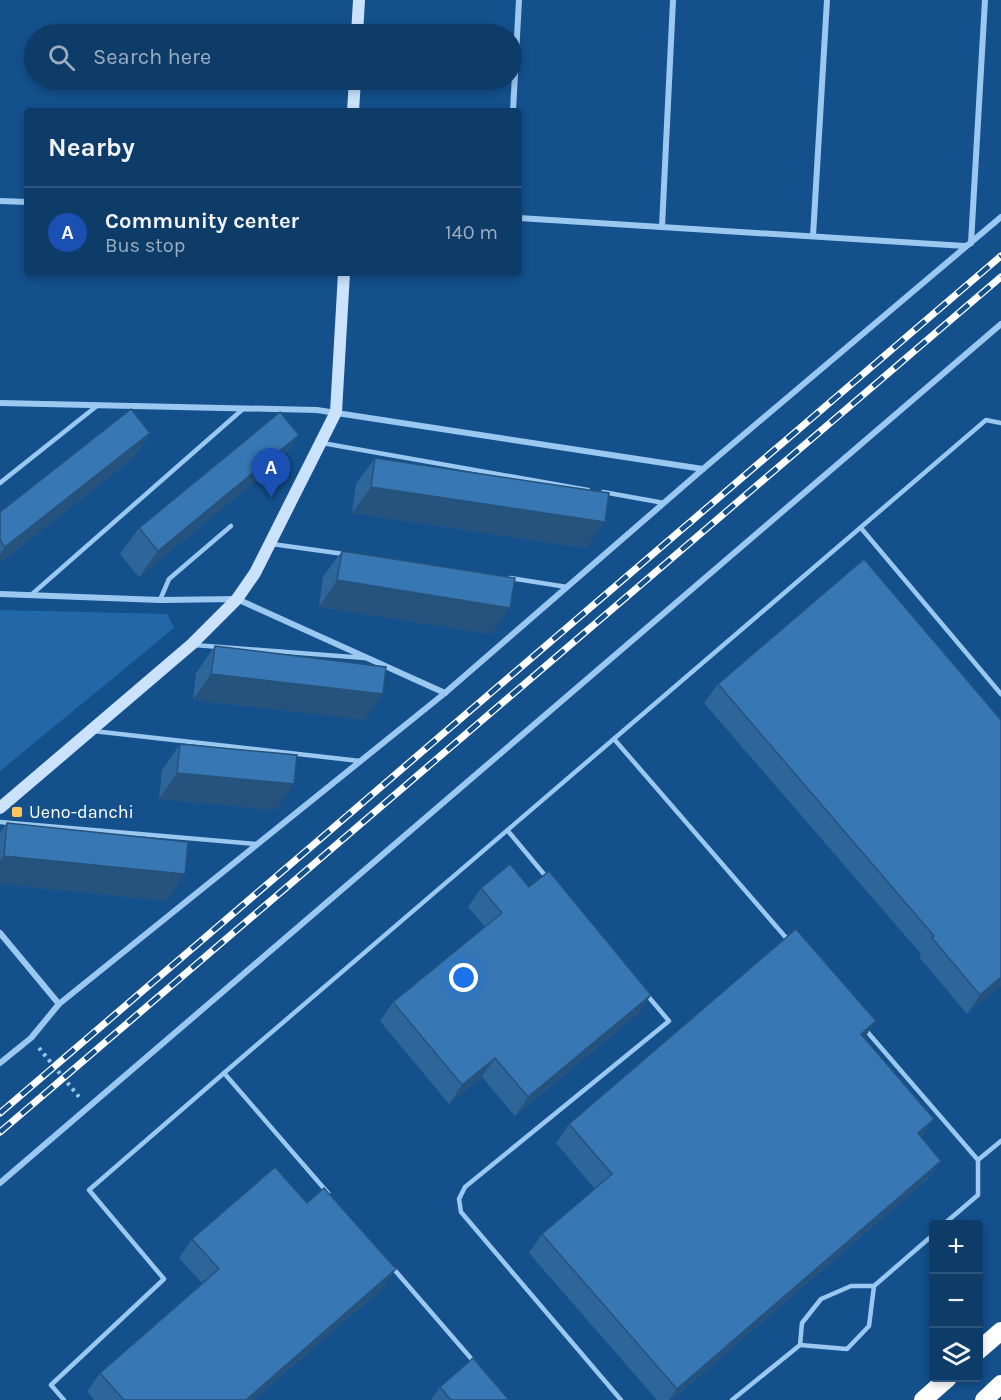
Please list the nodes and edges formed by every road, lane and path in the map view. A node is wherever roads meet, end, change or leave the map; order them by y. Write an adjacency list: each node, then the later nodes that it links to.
1 (359, 0): 6 (street)
2 (519, 0): 7 (street)
3 (673, 0): 16 (street)
4 (827, 0): 17 (street)
5 (985, 0): 18 (street)
6 (358, 24)
7 (518, 24)
8 (354, 90): 10 (street)
9 (514, 90): 11 (street)
10 (353, 108)
11 (513, 108)
12 (0, 201): 13 (street)
13 (24, 202)
14 (1001, 217): 18 (street)
15 (522, 218): 16 (street)
16 (662, 227): 17 (street)
17 (813, 236): 18 (street)
18 (971, 243): 27 (street)
19 (344, 276): 24 (street)
20 (1001, 324): 60 (street)
21 (0, 403): 22 (street)
22 (98, 405): 23 (street); 28 (lane)
23 (243, 408): 24 (street); 37 (lane)
24 (336, 412): 26 (street); 27 (street)
25 (1001, 423): 31 (lane)
26 (319, 443): 29 (lane); 32 (street)
27 (703, 469): 29 (street)
28 (0, 483)
29 (664, 503): 35 (street)
30 (231, 526): 39 (lane)
31 (861, 528): 43 (lane); 45 (lane)
32 (270, 543): 33 (lane); 38 (street)
33 (350, 555)
34 (499, 577): 35 (lane)
35 (568, 587): 42 (street)
36 (0, 594): 37 (street)
37 (31, 595): 39 (street)
38 (237, 599): 39 (street); 40 (street); 41 (street)
39 (160, 600)
40 (192, 644): 41 (lane); 44 (street)
41 (369, 659): 42 (street)
42 (445, 693): 46 (street)
43 (1001, 694)
44 (90, 730): 46 (lane); 47 (street)
45 (614, 739): 49 (lane); 53 (lane)
46 (360, 761): 50 (street)
47 (0, 808)
48 (0, 822): 50 (lane)
49 (508, 831): 51 (lane); 59 (lane)
50 (258, 844): 55 (street)
51 (554, 885)
52 (0, 933): 55 (street)
53 (792, 945)
54 (646, 994): 76 (lane)
55 (59, 1004): 57 (street)
56 (862, 1026): 62 (lane)
57 (31, 1038): 58 (street); 60 (path)
58 (0, 1064)
59 (224, 1073): 64 (lane); 75 (lane)
60 (87, 1108): 63 (street)
61 (1001, 1141): 62 (lane)
62 (978, 1160): 65 (lane)
63 (0, 1183)
64 (334, 1200)
65 (949, 1220)
66 (929, 1238): 68 (lane)
67 (389, 1264): 72 (lane)
68 (874, 1286): 70 (lane); 70 (lane)
69 (1001, 1331): 71 (highway)
70 (801, 1345): 77 (lane)
71 (983, 1347)
72 (476, 1364)
73 (943, 1382): 78 (highway)
74 (1001, 1384): 79 (highway)
75 (64, 1400)
76 (621, 1400)
77 (732, 1400)
78 (923, 1400)
79 (984, 1400)

